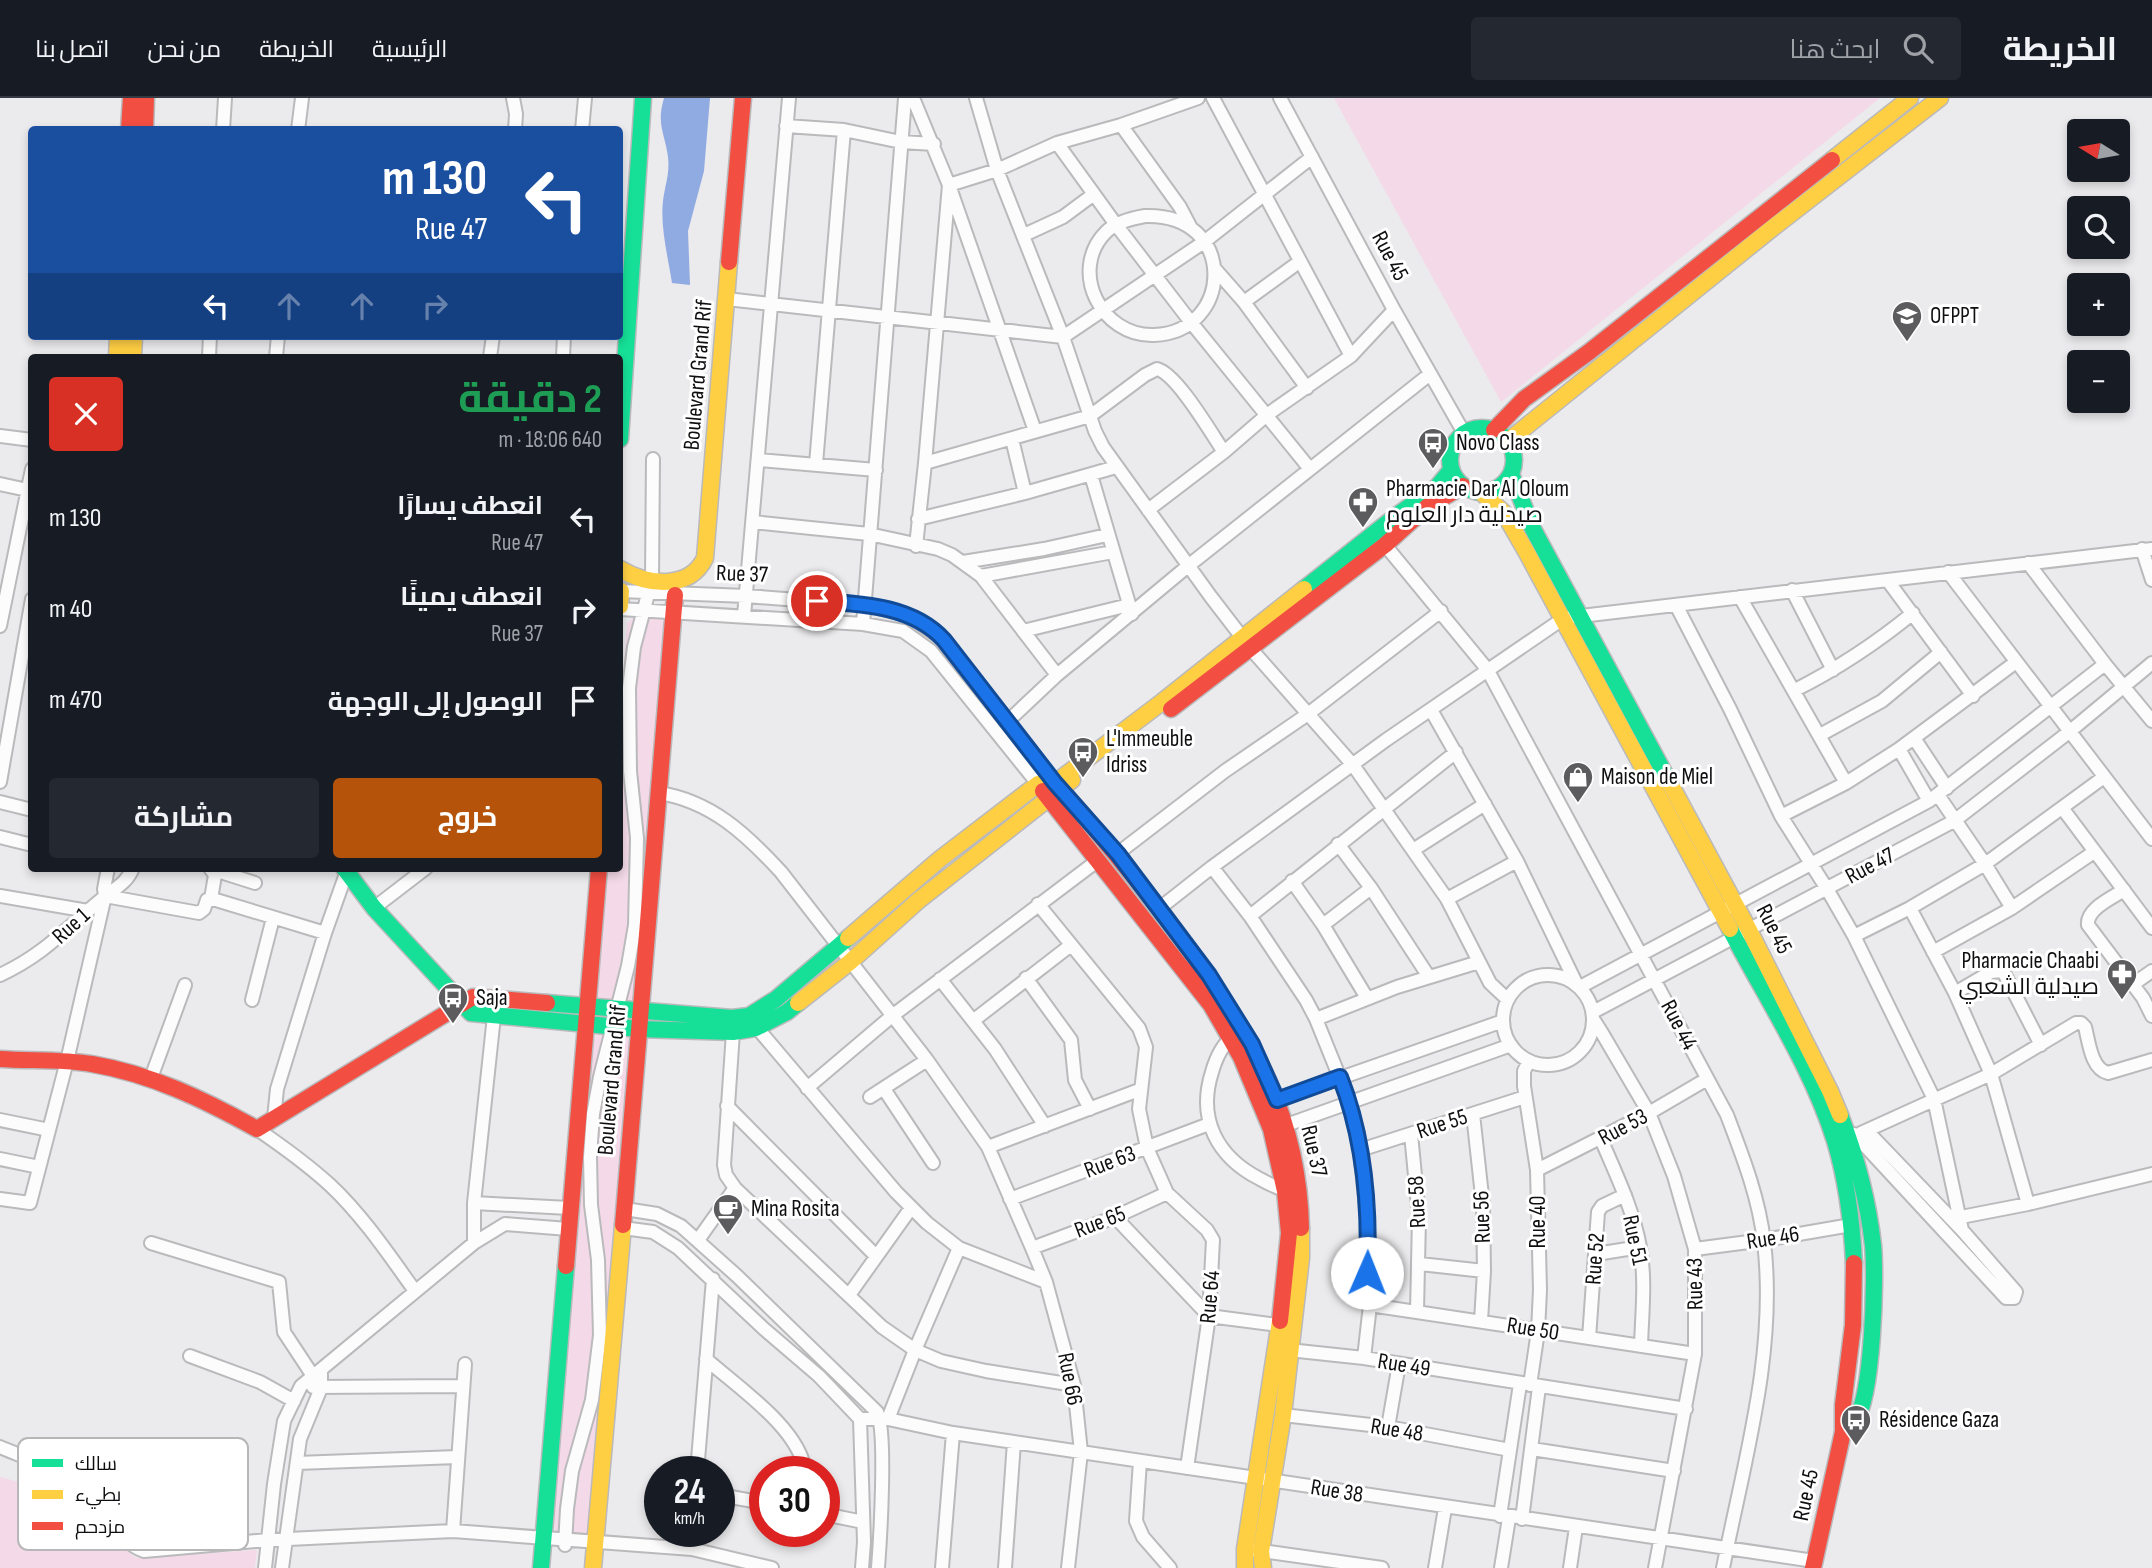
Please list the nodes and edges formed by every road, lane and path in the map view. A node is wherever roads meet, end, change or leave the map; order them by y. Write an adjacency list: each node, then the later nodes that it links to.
1 (131, 98): 20 (street)
2 (146, 98): 21 (street)
3 (225, 98): 22 (street)
4 (302, 98): 23 (street)
5 (528, 98): 18 (street)
6 (585, 98): 25 (street)
7 (643, 98): 57 (street)
8 (743, 98): 43 (street, Boulevard Grand Rif)
9 (789, 98): 26 (street)
10 (905, 98): 28 (street)
11 (913, 98): 30 (street)
12 (976, 98): 32 (street)
13 (1198, 98): 19 (street)
14 (1213, 98): 35 (street)
15 (1280, 98): 31 (street, Rue 45)
16 (1910, 98): 60 (street)
17 (1940, 98): 66 (street)
18 (514, 101): 24 (street)
19 (1121, 125): 29 (street); 37 (street)
20 (129, 126)
21 (145, 126)
22 (223, 126)
23 (298, 126)
24 (514, 126)
25 (582, 126)
26 (786, 126): 27 (street); 45 (street)
27 (844, 130): 28 (street); 48 (street)
28 (901, 142): 30 (street); 49 (street)
29 (1057, 143): 32 (street); 34 (street)
30 (934, 144): 33 (street)
31 (1312, 156): 35 (street); 47 (street, Rue 45)
32 (997, 170): 33 (street); 38 (street)
33 (949, 185): 51 (street); 52 (street)
34 (1094, 194): 36 (street); 38 (street)
35 (1263, 195): 39 (street); 40 (street)
36 (1117, 226): 37 (street); 42 (street); 46 (street)
37 (1191, 229): 39 (street)
38 (1024, 234): 53 (street)
39 (1204, 242): 41 (street); 42 (street)
40 (1299, 262): 44 (street); 54 (street)
41 (1214, 269): 44 (street); 50 (street)
42 (1156, 275): 46 (street); 50 (street)
43 (727, 299): 45 (street); 103 (street, Boulevard Grand Rif)
44 (1244, 302): 56 (street)
45 (770, 305): 48 (street); 69 (street)
46 (1101, 310): 50 (street); 53 (street)
47 (1394, 310): 54 (street); 55 (street, Rue 45)
48 (829, 312): 49 (street); 71 (street)
49 (887, 318): 51 (street); 74 (street)
50 (1190, 321): 58 (street)
51 (937, 324): 52 (street); 70 (street)
52 (1000, 329): 53 (street); 61 (street)
53 (1063, 337): 59 (street)
54 (1351, 356): 56 (street)
55 (1430, 374): 62 (street, Rue 45); 73 (street)
56 (1307, 388): 58 (street)
57 (623, 395)
58 (1268, 414): 67 (street); 73 (street)
59 (1090, 416): 61 (street); 67 (street); 72 (street)
60 (1494, 430): 62 (street); 66 (street)
61 (1035, 431): 64 (street)
62 (1464, 433): 75 (street)
63 (0, 437): 65 (street)
64 (1012, 439): 70 (street); 82 (street)
65 (28, 440)
66 (1508, 441): 76 (street)
67 (1224, 452): 84 (street)
68 (653, 459): 103 (street)
69 (759, 460): 71 (street); 86 (street)
70 (925, 463): 85 (street)
71 (816, 464): 74 (street)
72 (1116, 467): 77 (street); 84 (street)
73 (1310, 469): 97 (street)
74 (876, 470): 87 (street)
75 (1451, 470): 79 (street); 124 (street)
76 (1511, 474): 81 (street); 118 (street, Rue 45)
77 (1091, 475): 82 (street); 88 (street)
78 (0, 484): 80 (street)
79 (1463, 486): 81 (street); 90 (street)
80 (28, 491)
81 (1481, 492): 118 (street, Rue 45)
82 (1025, 493): 85 (street)
83 (28, 500): 121 (street)
84 (1148, 510): 97 (street)
85 (918, 519): 89 (street)
86 (753, 522): 87 (street); 106 (street)
87 (869, 534): 89 (street); 110 (street)
88 (1107, 535): 91 (street); 93 (street)
89 (916, 545): 94 (street)
90 (1385, 545): 114 (street, Rue 44); 124 (street)
91 (1044, 549): 94 (street); 96 (street)
92 (2147, 549): 95 (street); 101 (street)
93 (1113, 552): 96 (street); 112 (street)
94 (963, 562): 100 (street)
95 (2028, 563): 99 (street); 128 (street)
96 (1047, 564): 100 (street)
97 (1188, 566): 112 (street); 124 (street)
98 (623, 572): 103 (street, Boulevard Grand Rif)
99 (1948, 572): 102 (street); 127 (street)
100 (981, 576): 122 (street)
101 (2152, 580)
102 (1888, 581): 104 (street); 116 (street)
103 (651, 586): 105 (street, Rue 37); 108 (street, Rue 37); 113 (street)
104 (1792, 590): 107 (street); 131 (street)
105 (675, 595): 106 (street, Rue 37); 115 (street, Boulevard Grand Rif)
106 (746, 596): 110 (street, Rue 37); 117 (street)
107 (1741, 597): 111 (street); 134 (street)
108 (623, 599)
109 (623, 601): 113 (street, Rue 37)
110 (864, 605): 120 (street); 123 (street, Rue 37)
111 (1676, 605): 118 (street); 159 (street)
112 (1131, 610): 122 (street); 132 (street)
113 (645, 611): 115 (street, Rue 37); 227 (street)
114 (1441, 611): 130 (street, Rue 44); 138 (street)
115 (673, 612): 117 (street, Rue 37); 152 (street, Boulevard Grand Rif)
116 (1913, 613): 126 (street); 131 (street)
117 (744, 616): 120 (street, Rue 37)
118 (1571, 617): 130 (street); 191 (street, Rue 45); 197 (street, Rue 45)
119 (28, 622): 147 (street)
120 (863, 624): 125 (street, Rue 37)
121 (0, 626)
122 (1023, 631): 132 (street)
123 (944, 640): 125 (street); 140 (street, Rue 37)
124 (1247, 643): 138 (street); 151 (street)
125 (931, 650): 150 (street, Rue 37)
126 (1941, 652): 135 (street); 142 (street)
127 (2016, 663): 135 (street); 136 (street)
128 (2105, 664): 133 (street); 136 (street, Rue 47)
129 (2152, 665): 133 (street, Rue 47)
130 (1487, 669): 137 (street); 209 (street, Rue 44)
131 (1833, 670): 134 (street)
132 (1057, 675): 140 (street)
133 (2124, 685): 139 (street); 141 (street, Rue 47)
134 (1795, 690): 142 (street)
135 (1973, 696): 143 (street)
136 (2049, 708): 141 (street); 153 (street, Rue 47)
137 (1431, 710): 145 (street); 146 (street)
138 (1308, 715): 146 (street); 167 (street)
139 (2152, 721)
140 (1007, 722): 151 (street, Rue 37)
141 (2069, 732): 148 (street); 160 (street, Rue 47)
142 (1820, 735): 149 (street)
143 (1914, 738): 144 (street); 153 (street)
144 (1899, 749): 149 (street); 153 (street)
145 (1456, 752): 155 (street); 156 (street)
146 (1353, 765): 156 (street); 172 (street)
147 (1, 775)
148 (2104, 777): 158 (street); 162 (street)
149 (1846, 783): 159 (street)
150 (1038, 784): 151 (street, Rue 37); 207 (street)
151 (1055, 790): 167 (street, Rue 37); 168 (street, Rue 37); 210 (street)
152 (659, 793): 207 (street, Rue 66); 228 (street, Boulevard Grand Rif)
153 (1938, 795): 160 (street); 170 (street, Rue 47)
154 (0, 802): 157 (street)
155 (1485, 804): 165 (street); 169 (street)
156 (1385, 808): 164 (street); 165 (street)
157 (28, 809)
158 (2063, 809): 166 (street); 171 (street)
159 (1781, 816): 170 (street)
160 (1954, 821): 171 (street); 184 (street, Rue 47)
161 (0, 837): 163 (street)
162 (2152, 839)
163 (28, 844)
164 (1338, 844): 181 (street); 183 (street)
165 (1413, 850): 189 (street)
166 (2094, 852): 185 (street); 195 (street)
167 (1118, 854): 193 (street, Rue 37)
168 (1097, 860): 190 (street); 241 (street, Rue 37)
169 (1517, 861): 189 (street); 219 (street)
170 (1812, 863): 184 (street); 191 (street, Rue 47)
171 (1985, 864): 194 (street); 195 (street)
172 (1212, 867): 193 (street); 198 (street)
173 (107, 872): 186 (street)
174 (115, 872): 186 (street)
175 (131, 872): 186 (street, Rue 1)
176 (213, 872): 188 (street)
177 (223, 872): 182 (street)
178 (421, 872): 192 (street)
179 (599, 872): 226 (street, Boulevard Grand Rif)
180 (345, 874): 192 (street); 203 (street)
181 (1292, 881): 198 (street); 200 (street)
182 (255, 883)
183 (1371, 888): 200 (street); 214 (street)
184 (1828, 889): 202 (street, Rue 47); 204 (street)
185 (2124, 890): 201 (street); 220 (street)
186 (105, 896): 188 (street); 196 (street, Rue 1); 247 (street)
187 (0, 897): 196 (street)
188 (211, 899): 199 (street)
189 (1447, 899): 211 (street)
190 (1038, 904): 206 (street, Rue 64); 216 (street)
191 (1736, 904): 197 (street, Rue 47); 202 (street, Rue 45)
192 (374, 908): 225 (street)
193 (1160, 908): 241 (street, Rue 37)
194 (1910, 908): 204 (street); 208 (street)
195 (2012, 908): 208 (street)
196 (88, 911): 213 (street, Rue 1)
197 (1721, 912): 205 (street, Rue 45); 209 (street, Rue 47)
198 (1250, 916): 233 (street)
199 (273, 918): 203 (street); 224 (street)
200 (1324, 925): 222 (street)
201 (2152, 928)
202 (1749, 930): 205 (street, Rue 47); 273 (street, Rue 45)
203 (325, 933): 265 (street)
204 (1854, 936): 258 (street)
205 (1733, 938): 217 (street, Rue 47); 273 (street, Rue 45)
206 (1070, 945): 215 (street); 255 (street, Rue 64)
207 (839, 948): 210 (street, Rue 66); 236 (street)
208 (1933, 952): 221 (street)
209 (1640, 955): 217 (street, Rue 44); 219 (street, Rue 47)
210 (850, 962): 230 (street, Rue 66); 236 (street)
211 (1479, 962): 214 (street); 223 (street)
212 (2152, 971): 220 (street)
213 (0, 975)
214 (1429, 977): 222 (street)
215 (1026, 978): 234 (street); 262 (street)
216 (940, 979): 230 (street); 234 (street)
217 (1655, 980): 232 (street, Rue 47); 252 (street, Rue 44)
218 (185, 985): 251 (street)
219 (1578, 985): 223 (street); 232 (street)
220 (2132, 985): 231 (street)
221 (1955, 993): 243 (street); 249 (street)
222 (1367, 998): 233 (street)
223 (1507, 999): 235 (street)
224 (252, 1000)
225 (460, 1003): 226 (street); 229 (street); 265 (street)
226 (588, 1007): 227 (street); 237 (street, Boulevard Grand Rif)
227 (617, 1009): 228 (street); 238 (street)
228 (640, 1012): 236 (street); 239 (street, Boulevard Grand Rif)
229 (494, 1016): 237 (street); 289 (street)
230 (892, 1016): 245 (street, Rue 66); 253 (street)
231 (2152, 1016)
232 (1593, 1018): 248 (street); 263 (street, Rue 43)
233 (1316, 1019): 250 (street)
234 (974, 1020): 268 (street)
235 (1503, 1021): 242 (street); 250 (street)
236 (753, 1022): 240 (street); 253 (street)
237 (587, 1025): 238 (street); 291 (street, Boulevard Grand Rif)
238 (612, 1027): 239 (street); 373 (street)
239 (639, 1029): 240 (street); 293 (street, Boulevard Grand Rif)
240 (733, 1032): 261 (street)
241 (1237, 1034): 259 (street, Rue 37); 267 (street)
242 (1511, 1045): 248 (street); 260 (street)
243 (2041, 1045): 246 (street); 249 (street)
244 (0, 1059): 247 (street)
245 (927, 1060): 254 (street); 275 (street, Rue 66)
246 (2152, 1060)
247 (67, 1061): 251 (street); 271 (street)
248 (1529, 1061): 257 (street, Rue 40)
249 (1991, 1074): 258 (street); 290 (street)
250 (1340, 1077): 259 (street); 260 (street)
251 (151, 1078): 270 (street)
252 (1707, 1079): 263 (street, Rue 53); 300 (street, Rue 44)
253 (807, 1088): 292 (street)
254 (884, 1089): 256 (street); 279 (street)
255 (1139, 1090): 262 (street); 276 (street, Rue 64)
256 (870, 1097)
257 (1525, 1097): 264 (street, Rue 55); 281 (street, Rue 40)
258 (1934, 1098): 273 (street); 298 (street)
259 (1269, 1103): 269 (street, Rue 37)
260 (1350, 1103): 269 (street); 277 (street)
261 (727, 1106): 283 (street); 309 (street)
262 (1090, 1109): 268 (street)
263 (1649, 1113): 274 (street, Rue 53); 307 (street, Rue 43)
264 (1473, 1114): 272 (street, Rue 55); 311 (street, Rue 56)
265 (274, 1118): 270 (street)
266 (0, 1119): 271 (street)
267 (1209, 1124): 276 (street, Rue 63); 284 (street)
268 (1045, 1126): 275 (street)
269 (1278, 1128): 284 (street, Rue 37)
270 (257, 1129): 314 (street)
271 (49, 1130): 280 (street)
272 (1411, 1134): 277 (street, Rue 55); 310 (street, Rue 58)
273 (1851, 1135): 295 (street, Rue 45); 298 (street); 306 (street); 344 (street, Rue 45)
274 (1601, 1139): 281 (street, Rue 53); 286 (street, Rue 51)
275 (988, 1147): 288 (street, Rue 66)
276 (1147, 1148): 285 (street, Rue 64); 288 (street, Rue 63)
277 (1360, 1150): 316 (street)
278 (0, 1159): 280 (street)
279 (933, 1163)
280 (39, 1167): 287 (street)
281 (1537, 1170): 321 (street, Rue 40)
282 (2152, 1174): 290 (street)
283 (735, 1188): 299 (street); 315 (street)
284 (1292, 1192): 320 (street, Rue 37); 325 (street, Rue 37)
285 (1167, 1193): 294 (street, Rue 65); 318 (street, Rue 64)
286 (1625, 1195): 303 (street, Rue 51); 308 (street, Rue 52)
287 (0, 1199)
288 (1010, 1199): 305 (street, Rue 66)
289 (474, 1203): 291 (street); 302 (street)
290 (2028, 1204): 298 (street)
291 (569, 1208): 297 (street, Boulevard Grand Rif)
292 (911, 1208): 304 (street); 309 (street)
293 (625, 1209): 296 (street, Boulevard Grand Rif); 299 (street)
294 (1115, 1217): 305 (street, Rue 65); 318 (street)
295 (1851, 1225): 300 (street, Rue 46); 344 (street, Rue 45)
296 (623, 1228): 312 (street); 371 (street, Boulevard Grand Rif)
297 (568, 1229): 302 (street); 367 (street, Boulevard Grand Rif)
298 (1964, 1229): 306 (street); 306 (street)
299 (698, 1240): 342 (street)
300 (1764, 1240): 307 (street, Rue 46); 375 (street, Rue 44)
301 (151, 1242): 332 (street)
302 (474, 1243): 314 (street)
303 (1640, 1247): 308 (street); 323 (street, Rue 51)
304 (959, 1248): 313 (street); 324 (street)
305 (1032, 1248): 313 (street, Rue 66)
306 (1958, 1248)
307 (1695, 1249): 326 (street, Rue 43)
308 (1596, 1254): 322 (street, Rue 52)
309 (876, 1256): 315 (street)
310 (1420, 1265): 311 (street); 317 (street, Rue 58)
311 (1484, 1271): 319 (street, Rue 56)
312 (713, 1279): 329 (street); 341 (street)
313 (1046, 1282): 333 (street, Rue 66)
314 (415, 1291): 332 (street)
315 (849, 1295): 324 (street)
316 (1370, 1306): 317 (street, Rue 50); 328 (street)
317 (1417, 1312): 319 (street, Rue 50)
318 (1209, 1316): 320 (street); 357 (street, Rue 64)
319 (1480, 1321): 321 (street, Rue 50)
320 (1278, 1325): 359 (street, Rue 37)
321 (1538, 1331): 322 (street, Rue 50); 334 (street, Rue 40)
322 (1589, 1338): 323 (street, Rue 50)
323 (1641, 1346): 326 (street, Rue 50)
324 (915, 1350): 333 (street); 342 (street)
325 (1289, 1350): 328 (street, Rue 49); 340 (street, Rue 37)
326 (1695, 1354): 339 (street, Rue 43)
327 (190, 1356): 338 (street)
328 (1364, 1358): 331 (street, Rue 49)
329 (706, 1359): 352 (street); 353 (street)
330 (465, 1364): 336 (street)
331 (1399, 1364): 334 (street, Rue 49); 343 (street)
332 (317, 1373): 335 (street); 337 (street)
333 (1074, 1385): 350 (street, Rue 66)
334 (1530, 1385): 339 (street, Rue 49); 348 (street, Rue 40); 349 (street, Rue 40)
335 (300, 1386): 337 (street); 338 (street)
336 (463, 1386): 337 (street); 354 (street)
337 (321, 1388): 356 (street)
338 (294, 1401): 370 (street)
339 (1686, 1409): 358 (street, Rue 43)
340 (1283, 1415): 343 (street, Rue 48); 360 (street, Rue 37)
341 (860, 1419): 342 (street, Rue 38); 364 (street)
342 (884, 1419): 345 (street, Rue 38); 385 (street)
343 (1388, 1427): 349 (street, Rue 48)
344 (1843, 1432): 377 (street, Rue 45)
345 (953, 1433): 346 (street, Rue 38); 386 (street)
346 (1014, 1443): 350 (street, Rue 38); 387 (street)
347 (0, 1447): 351 (street)
348 (1532, 1449): 358 (street); 363 (street, Rue 40)
349 (1510, 1450): 363 (street, Rue 40)
350 (1081, 1452): 355 (street, Rue 38); 388 (street, Rue 66)
351 (18, 1455)
352 (697, 1456)
353 (798, 1456)
354 (457, 1457): 356 (street); 366 (street)
355 (1140, 1461): 357 (street, Rue 38); 389 (street)
356 (297, 1463): 369 (street)
357 (1187, 1468): 359 (street, Rue 38)
358 (1674, 1471): 368 (street, Rue 43)
359 (1256, 1479): 360 (street, Rue 38); 376 (street, Rue 37)
360 (1273, 1482): 361 (street, Rue 38); 376 (street, Rue 37)
361 (1445, 1508): 363 (street, Rue 38); 393 (street)
362 (840, 1517): 364 (street)
363 (1510, 1518): 365 (street, Rue 38); 394 (street, Rue 40)
364 (863, 1521): 384 (street)
365 (1576, 1527): 368 (street, Rue 38); 395 (street)
366 (453, 1531): 367 (street); 369 (street)
367 (544, 1537): 373 (street); 381 (street, Boulevard Grand Rif)
368 (1660, 1538): 375 (street, Rue 38); 396 (street, Rue 43)
369 (285, 1539): 370 (street); 380 (street)
370 (268, 1540): 372 (street); 379 (street)
371 (595, 1541): 373 (street); 374 (street); 382 (street, Boulevard Grand Rif)
372 (248, 1542)
373 (565, 1542)
374 (692, 1549): 383 (street)
375 (1727, 1549): 377 (street, Rue 38); 397 (street, Rue 44)
376 (1253, 1550): 378 (street); 390 (street, Rue 37); 391 (street, Rue 37)
377 (1814, 1565)
378 (1362, 1567): 392 (street)
379 (265, 1568)
380 (282, 1568)
381 (541, 1568)
382 (593, 1568)
383 (772, 1568)
384 (862, 1568)
385 (878, 1568)
386 (942, 1568)
387 (1005, 1568)
388 (1068, 1568)
389 (1170, 1568)
390 (1245, 1568)
391 (1264, 1568)
392 (1382, 1568)
393 (1435, 1568)
394 (1501, 1568)
395 (1570, 1568)
396 (1654, 1568)
397 (1723, 1568)

